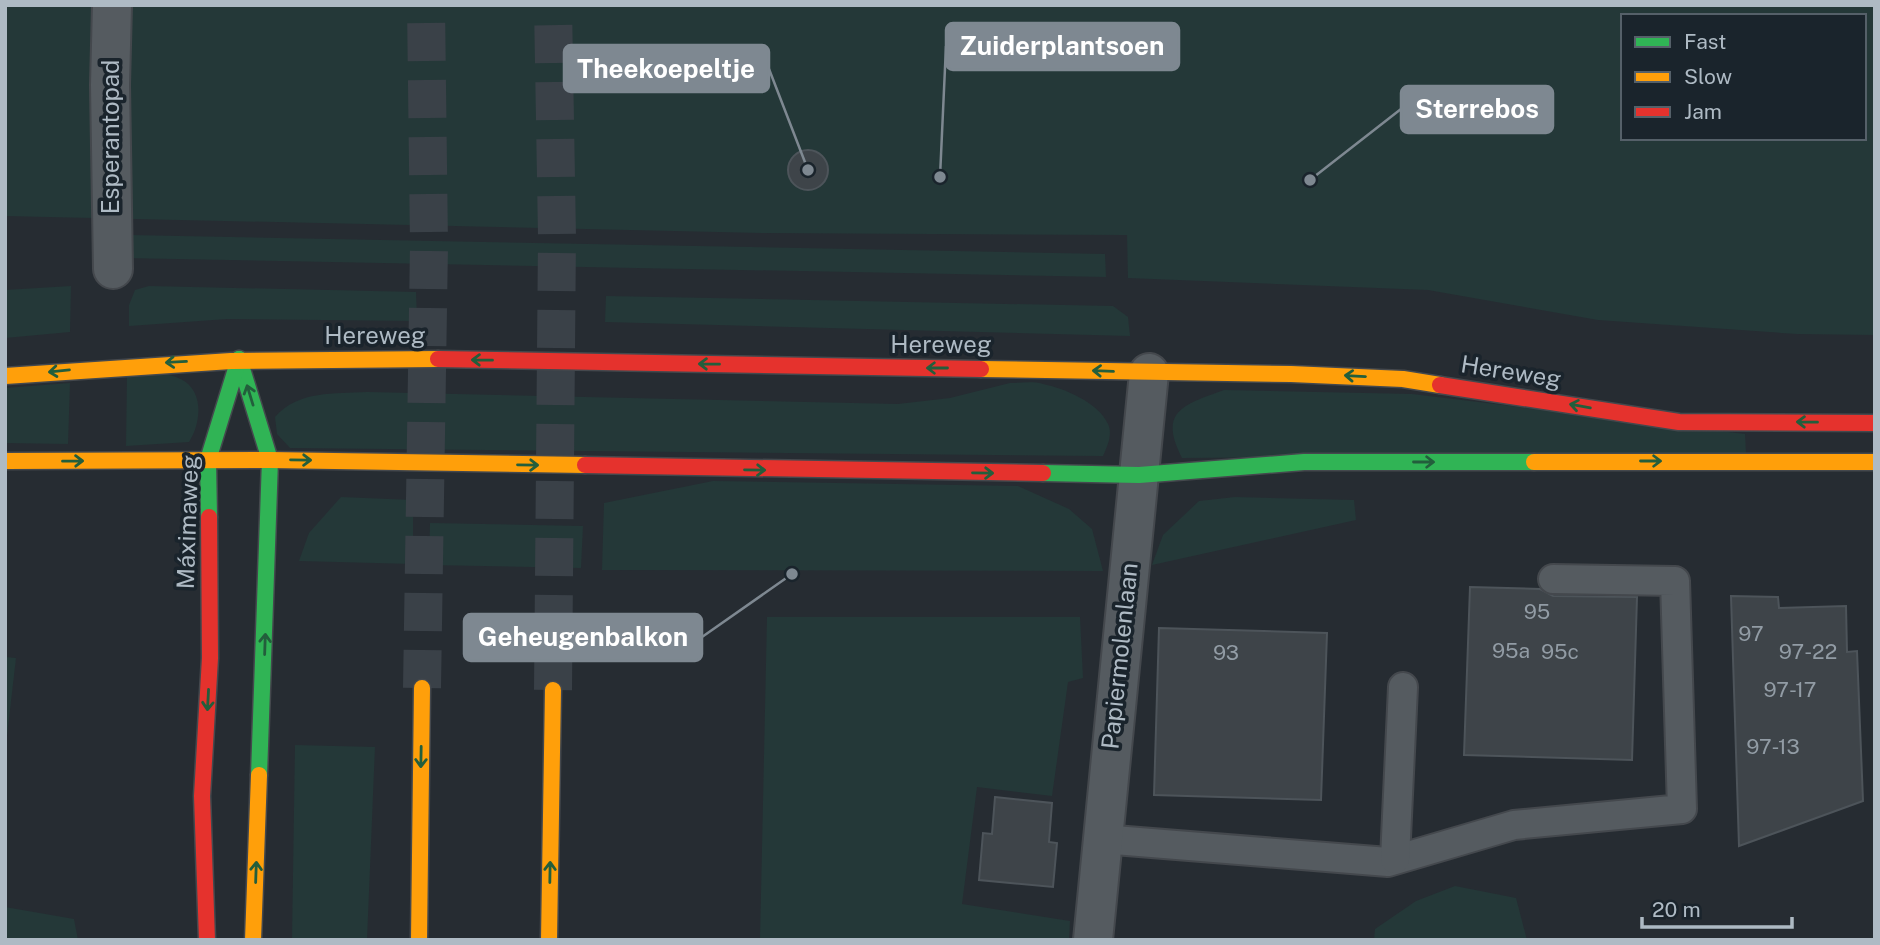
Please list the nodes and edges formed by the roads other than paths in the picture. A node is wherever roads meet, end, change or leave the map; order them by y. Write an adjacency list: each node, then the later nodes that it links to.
1 (112, 5): 2 (street, Esperantopad)
2 (113, 269)
3 (239, 359): 4 (main road, Hereweg, one-way to 3); 5 (main road, Hereweg, one-way to 5); 7 (main road, Máximaweg); 8 (main road, one-way to 3)
4 (1149, 373): 6 (main road, Hereweg, one-way to 4); 11 (street, Papiermolenlaan)
5 (5, 376)
6 (1875, 423)
7 (208, 460): 8 (main road); 9 (main road, one-way to 7); 18 (main road, Máximaweg, one-way to 18)
8 (270, 460): 11 (main road, one-way to 11); 19 (main road, one-way to 8)
9 (5, 461)
10 (1875, 462): 11 (main road, one-way to 10)
11 (1139, 475): 16 (street, Papiermolenlaan)
12 (1553, 579): 17 (lane)
13 (1403, 687): 17 (lane)
14 (422, 688): 20 (main road, one-way to 20)
15 (552, 690): 21 (main road, one-way to 15)
16 (1102, 839): 17 (lane); 22 (street, Papiermolenlaan)
17 (1395, 859)
18 (207, 940)
19 (253, 940)
20 (419, 940)
21 (549, 940)
22 (1093, 940)

